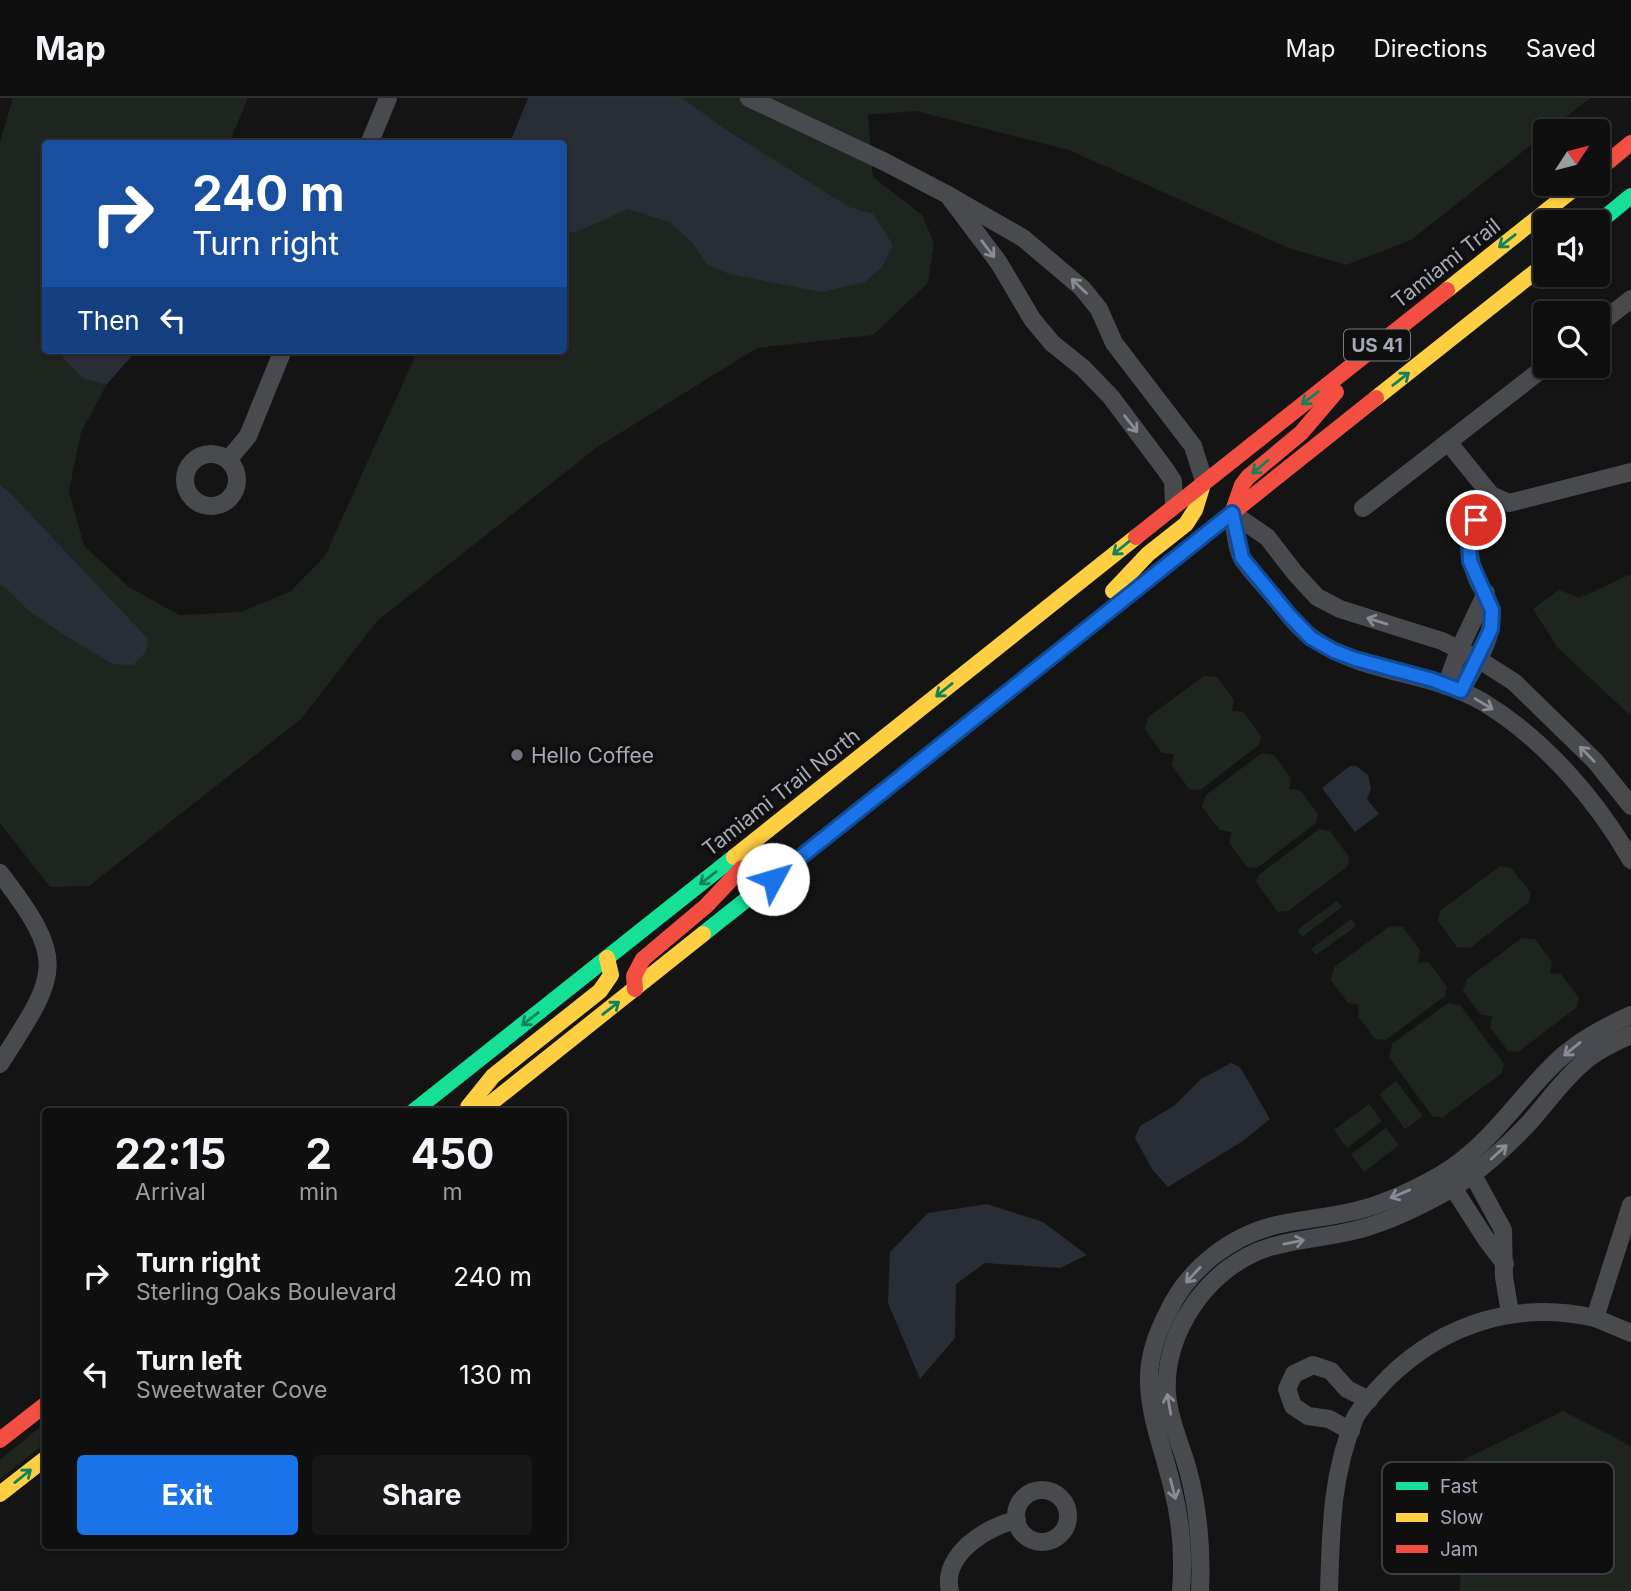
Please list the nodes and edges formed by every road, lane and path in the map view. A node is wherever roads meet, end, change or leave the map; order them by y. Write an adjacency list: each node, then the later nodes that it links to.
1 (388, 98): 3 (street)
2 (751, 99): 6 (street)
3 (371, 140)
4 (1631, 143): 5 (main road)
5 (1610, 160)
6 (948, 195): 19 (street, one-way to 6); 21 (street, one-way to 21)
7 (1565, 196): 13 (main road, Tamiami Trail / US 41, one-way to 13)
8 (1631, 196): 9 (main road)
9 (1610, 213)
10 (1533, 274): 23 (main road, US 41, one-way to 10)
11 (1631, 299): 12 (street)
12 (1610, 316)
13 (1374, 347): 19 (main road, Tamiami Trail / US 41, one-way to 19); 23 (main road, one-way to 23)
14 (281, 354): 17 (street)
15 (1533, 376): 16 (street)
16 (1448, 442): 20 (street); 22 (street)
17 (228, 460)
18 (1631, 472): 20 (street)
19 (1204, 481): 21 (main road, Tamiami Trail / US 41); 27 (main road)
20 (1491, 495): 24 (street)
21 (1174, 505): 29 (main road, Tamiami Trail North / US 41, one-way to 29)
22 (1363, 509)
23 (1232, 513): 25 (street, one-way to 23); 27 (main road, US 41); 28 (street)
24 (1486, 593): 25 (street); 26 (street)
25 (1459, 650): 26 (street); 28 (street)
26 (1478, 659): 28 (street); 30 (street, one-way to 26)
27 (1046, 661): 34 (main road, US 41)
28 (1453, 688): 31 (street, one-way to 31)
29 (805, 801): 33 (main road, Tamiami Trail North / US 41, one-way to 33); 34 (main road)
30 (1631, 806)
31 (1631, 860)
32 (0, 873): 37 (street)
33 (607, 958): 38 (main road, Tamiami Trail North / US 41, one-way to 38); 39 (main road)
34 (635, 989): 40 (main road, US 41, one-way to 34)
35 (1631, 1015): 41 (street, one-way to 41)
36 (1631, 1035): 41 (street, one-way to 36)
37 (0, 1064)
38 (418, 1108)
39 (467, 1108)
40 (485, 1108)
41 (1468, 1166): 42 (street); 44 (street)
42 (1448, 1180): 44 (street); 56 (street, one-way to 56); 57 (street, one-way to 42)
43 (1631, 1205): 46 (street)
44 (1505, 1264): 45 (street)
45 (1510, 1313): 46 (street); 48 (street)
46 (1595, 1318): 47 (street)
47 (1631, 1333)
48 (1369, 1400): 50 (street); 50 (street)
49 (42, 1407): 51 (main road)
50 (1351, 1431): 58 (street)
51 (0, 1440)
52 (42, 1461): 53 (main road, one-way to 52)
53 (0, 1494)
54 (1017, 1520): 55 (street)
55 (950, 1591)
56 (1181, 1591)
57 (1200, 1591)
58 (1329, 1591)

